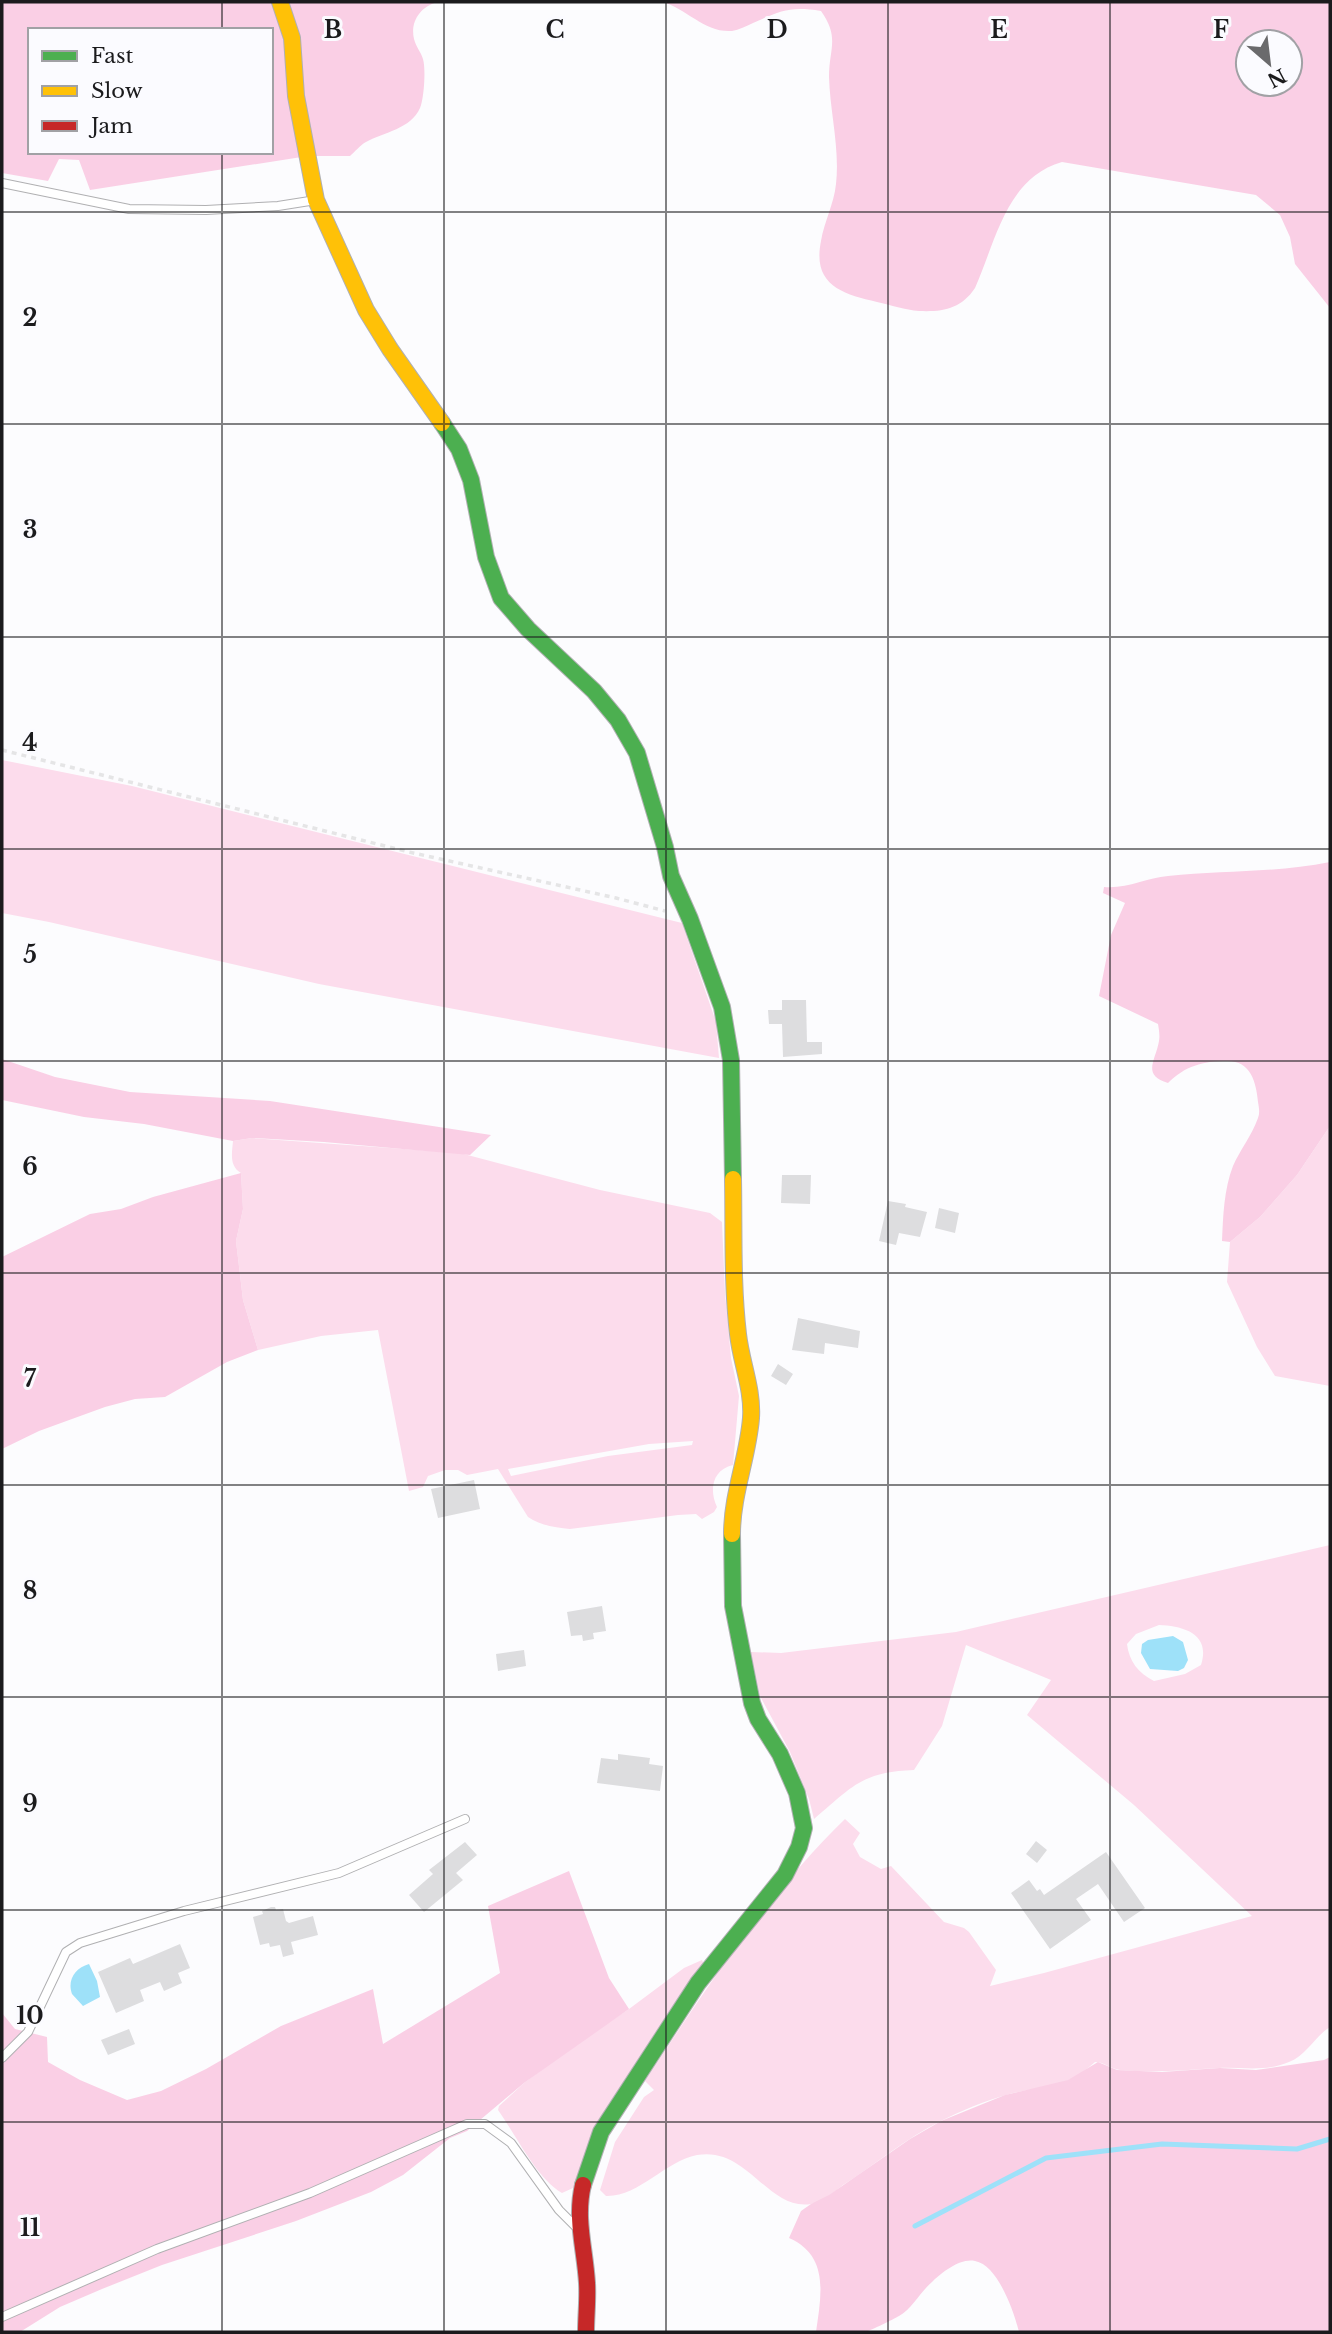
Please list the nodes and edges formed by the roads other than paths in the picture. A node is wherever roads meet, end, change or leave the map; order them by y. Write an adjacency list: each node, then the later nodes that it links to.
1 (280, 2): 3 (street)
2 (2, 183): 3 (lane)
3 (316, 200): 6 (street)
4 (465, 1819): 5 (lane)
5 (2, 2058)
6 (579, 2230): 7 (lane); 8 (street)
7 (2, 2317)
8 (586, 2332)

